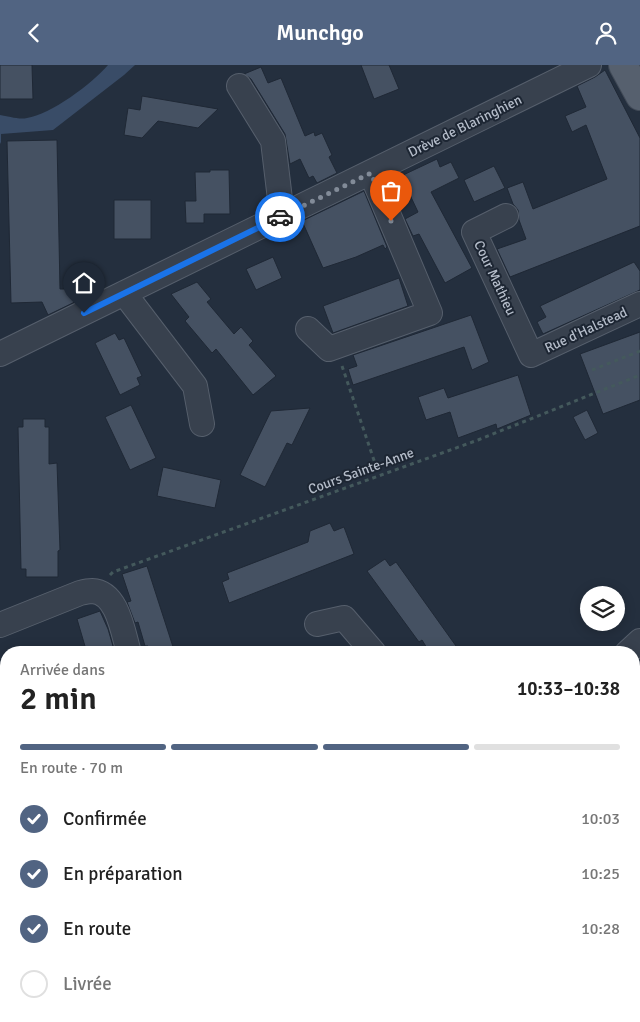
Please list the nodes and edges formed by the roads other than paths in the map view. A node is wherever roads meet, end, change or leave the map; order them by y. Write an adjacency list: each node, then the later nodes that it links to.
1 (623, 65): 4 (main road)
2 (577, 68): 5 (street, Drève de Blaringhien)
3 (238, 86): 6 (street)
4 (640, 96)
5 (371, 173): 6 (street, Drève de Blaringhien); 10 (street)
6 (282, 216): 8 (street, Drève de Blaringhien)
7 (506, 216): 12 (street, Cour Mathieu)
8 (124, 293): 11 (street, Drève de Blaringhien); 13 (street)
9 (640, 304): 12 (street, Rue d'Halstead)
10 (308, 329)
11 (0, 354)
12 (531, 355)
13 (202, 424)
14 (317, 624): 17 (street)
15 (0, 625): 16 (street)
16 (127, 646)
17 (368, 646)

